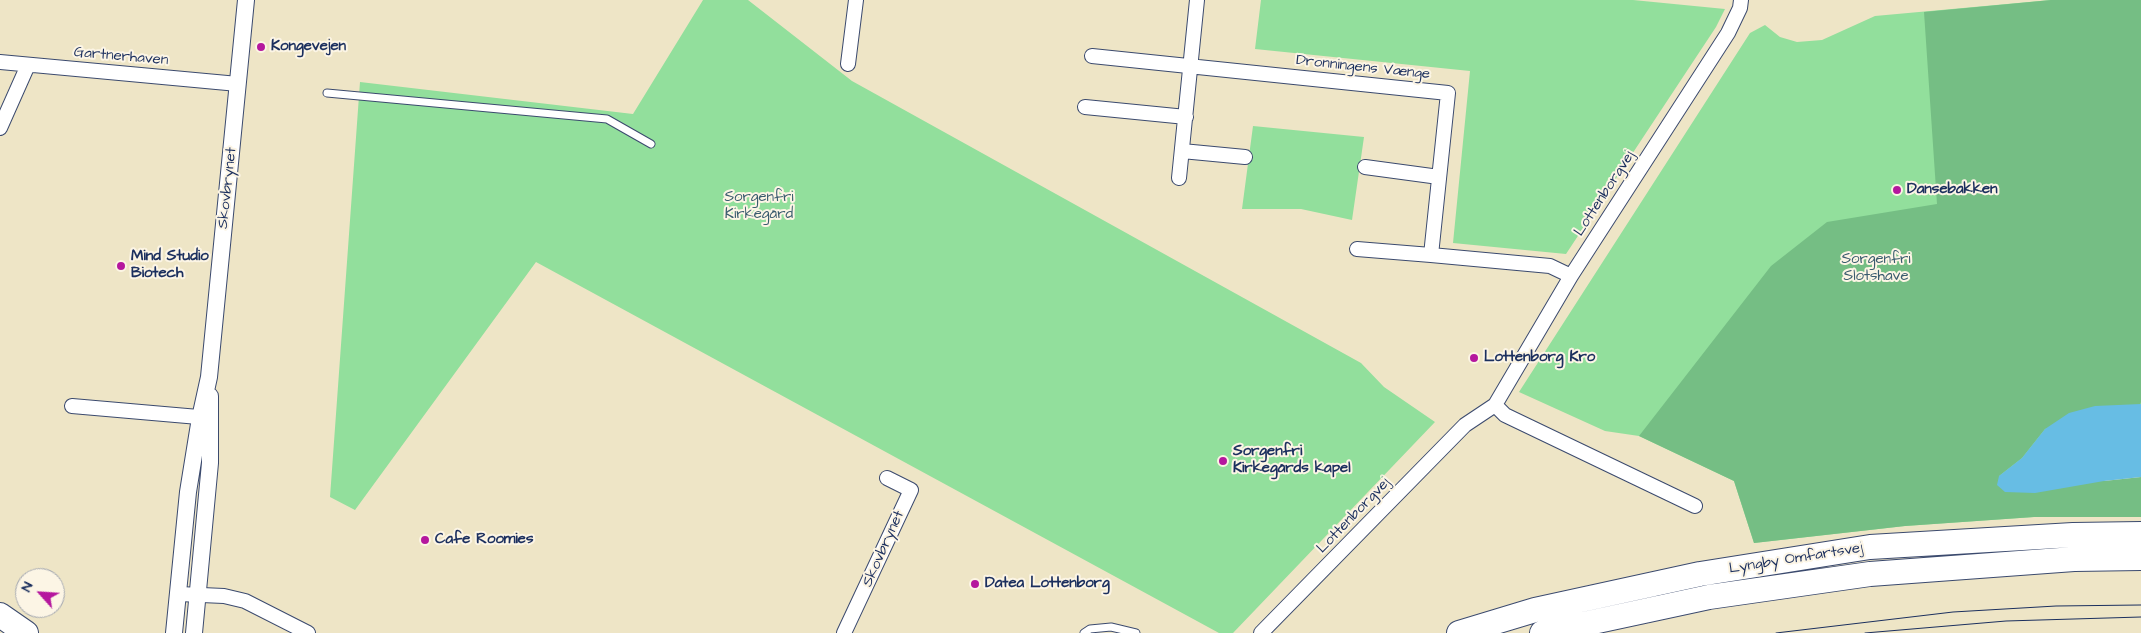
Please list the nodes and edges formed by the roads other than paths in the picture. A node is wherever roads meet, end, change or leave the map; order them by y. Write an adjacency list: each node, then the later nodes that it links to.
1 (246, 0): 10 (street, Skovbrynet)
2 (856, 0): 7 (street)
3 (1197, 0): 9 (street)
4 (1741, 0): 23 (street, Lottenborgvej)
5 (1092, 56): 9 (street, Dronningens Vænge)
6 (0, 62): 8 (street, Gartnerhaven)
7 (848, 64)
8 (28, 65): 10 (street, Gartnerhaven); 14 (street)
9 (1191, 67): 13 (street); 19 (street, Dronningens Vænge)
10 (238, 84): 26 (street, Skovbrynet)
11 (327, 93): 15 (lane)
12 (1085, 107): 13 (street)
13 (1186, 117): 16 (street)
14 (0, 128)
15 (651, 144)
16 (1182, 151): 17 (street); 20 (street)
17 (1245, 157)
18 (1365, 167): 19 (street)
19 (1440, 176): 22 (street, Dronningens Vænge)
20 (1179, 178)
21 (1357, 249): 22 (street)
22 (1431, 255): 23 (street)
23 (1571, 276): 24 (street, Lottenborgvej)
24 (1495, 405): 28 (street); 41 (street, Lottenborgvej)
25 (72, 406): 26 (street)
26 (205, 418): 31 (street, Skovbrynet); 32 (street, Skovbrynet)
27 (886, 478): 38 (street, Skovbrynet)
28 (1695, 506)
29 (2141, 534): 42 (highway, Lyngby Omfartsvej)
30 (2141, 558): 43 (highway, Lyngby Omfartsvej)
31 (179, 594): 32 (street); 36 (street, Skovbrynet)
32 (197, 596): 34 (street); 37 (street, Skovbrynet)
33 (0, 616): 35 (highway)
34 (304, 632)
35 (26, 633)
36 (174, 633)
37 (194, 633)
38 (844, 633)
39 (1084, 633): 40 (lane)
40 (1136, 633)
41 (1261, 633)
42 (1458, 633)
43 (1542, 633)

